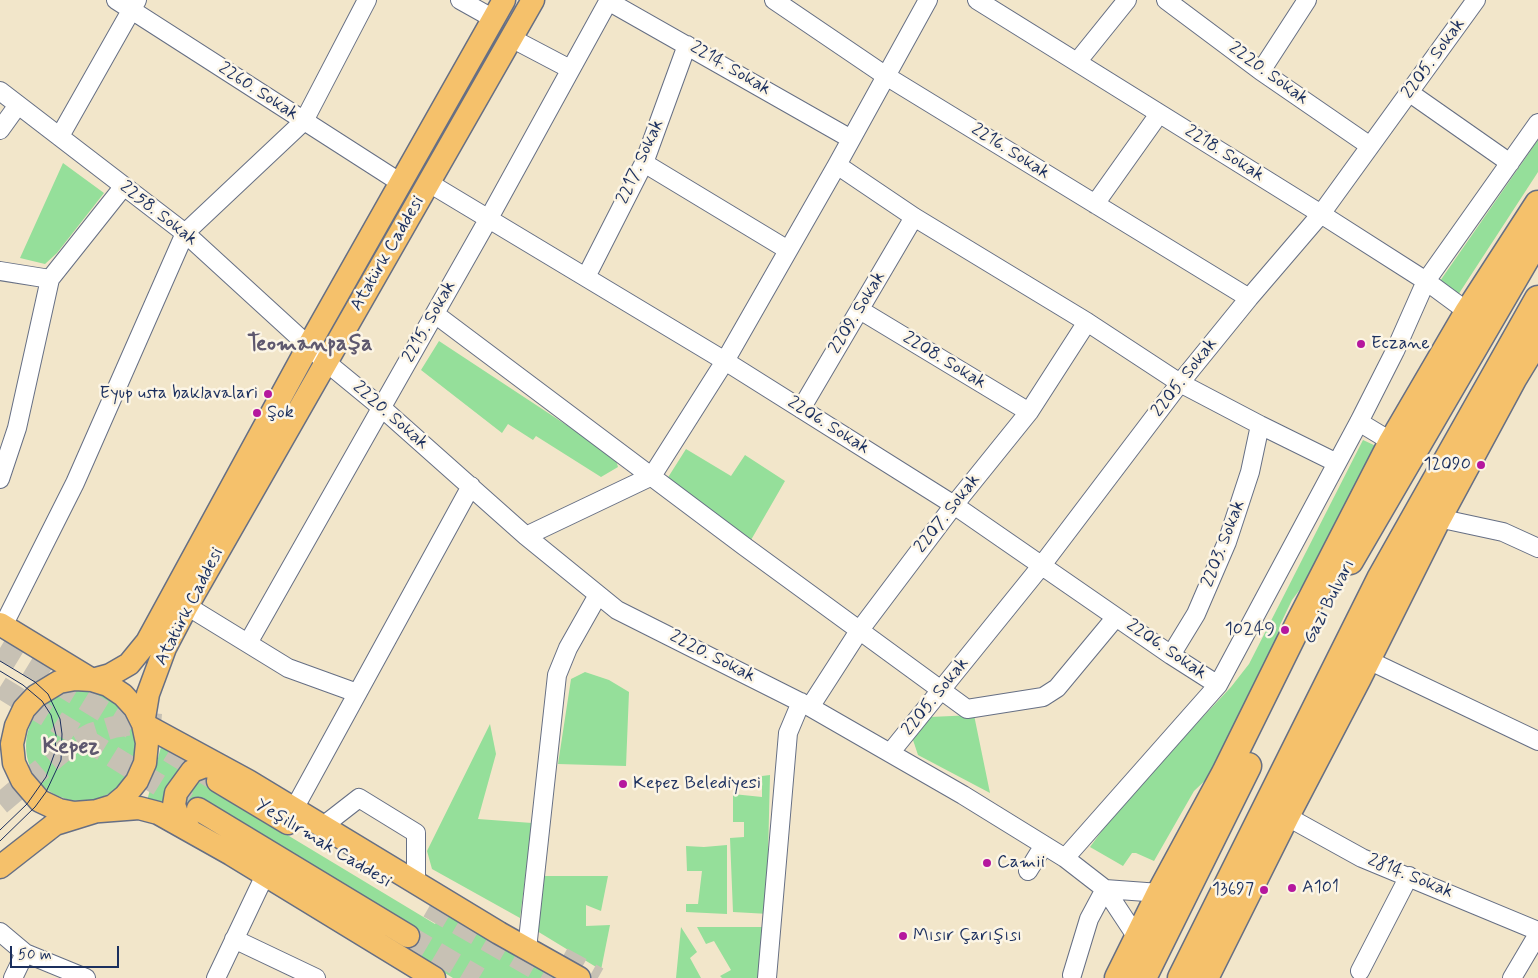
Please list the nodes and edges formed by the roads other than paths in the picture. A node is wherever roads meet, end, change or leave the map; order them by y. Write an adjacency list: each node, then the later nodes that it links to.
1 (116, 0): 13 (street, 2260. Sokak)
2 (367, 0): 25 (street)
3 (460, 0): 14 (street)
4 (533, 0): 15 (main road, Atatürk Caddesi)
5 (608, 0): 16 (street, 2214. Sokak); 18 (street, 2215. Sokak)
6 (774, 0): 20 (street, 2216. Sokak)
7 (928, 0): 20 (street)
8 (977, 0): 17 (street, 2218. Sokak)
9 (1127, 0): 17 (street)
10 (1166, 0): 19 (street, 2220. Sokak)
11 (1307, 0): 19 (street)
12 (1476, 0): 22 (street, 2205. Sokak)
13 (134, 5): 25 (street, 2260. Sokak); 28 (street)
14 (499, 10): 34 (main road, Atatürk Caddesi)
15 (511, 38): 18 (street); 35 (main road, Atatürk Caddesi)
16 (687, 44): 29 (street, 2214. Sokak); 31 (street, 2217. Sokak)
17 (1077, 62): 24 (street, 2218. Sokak)
18 (570, 70): 41 (street, 2215. Sokak)
19 (1262, 71): 30 (street, 2220. Sokak)
20 (886, 76): 29 (street); 37 (street, 2216. Sokak)
21 (0, 92): 23 (street, 2258. Sokak)
22 (1410, 93): 30 (street, 2205. Sokak); 32 (street)
23 (18, 105): 27 (street); 28 (street, 2258. Sokak)
24 (1159, 114): 37 (street); 39 (street, 2218. Sokak)
25 (304, 121): 34 (street, 2260. Sokak); 42 (street)
26 (1538, 123): 32 (street)
27 (0, 130)
28 (60, 136): 36 (street, 2258. Sokak)
29 (851, 139): 33 (street)
30 (1370, 146): 39 (street, 2205. Sokak)
31 (644, 163): 44 (street); 46 (street, 2217. Sokak)
32 (1510, 163): 48 (street)
33 (837, 165): 40 (street); 44 (street)
34 (401, 182): 56 (main road, Atatürk Caddesi)
35 (429, 183): 41 (street, 2206. Sokak); 58 (main road, Atatürk Caddesi)
36 (124, 186): 42 (street, 2258. Sokak); 47 (street)
37 (1095, 204): 49 (street, 2216. Sokak)
38 (1538, 204): 52 (highway)
39 (1321, 214): 48 (street, 2218. Sokak); 49 (street, 2205. Sokak)
40 (914, 217): 51 (street, 2209. Sokak); 54 (street)
41 (489, 218): 46 (street, 2206. Sokak); 53 (street, 2215. Sokak)
42 (185, 234): 56 (street, 2258. Sokak); 81 (street)
43 (1538, 238): 80 (highway, Gazi Bulvarı)
44 (788, 250): 57 (street)
45 (0, 270): 47 (street)
46 (586, 277): 57 (street, 2206. Sokak)
47 (50, 279): 68 (street)
48 (1426, 281): 52 (street, 2218. Sokak); 63 (street)
49 (1248, 298): 59 (street, 2205. Sokak)
50 (1538, 299): 76 (highway, Gazi Bulvarı)
51 (860, 310): 61 (street, 2209. Sokak); 62 (street, 2208. Sokak)
52 (1468, 312): 65 (highway)
53 (434, 314): 60 (street, 2215. Sokak); 67 (street)
54 (1088, 322): 59 (street); 62 (street, 2207. Sokak)
55 (1538, 338): 71 (highway)
56 (309, 345): 58 (street, 2220. Sokak); 87 (main road, Atatürk Caddesi)
57 (725, 361): 61 (street, 2206. Sokak); 67 (street)
58 (326, 362): 60 (street, 2220. Sokak); 78 (main road, Atatürk Caddesi)
59 (1180, 383): 64 (street); 75 (street, 2205. Sokak)
60 (382, 408): 69 (street, 2220. Sokak); 83 (street, 2215. Sokak)
61 (801, 409): 70 (street, 2206. Sokak)
62 (1029, 412): 70 (street, 2207. Sokak)
63 (1359, 422): 65 (street); 66 (street)
64 (1260, 425): 66 (street); 84 (street, 2203. Sokak)
65 (1392, 442): 74 (highway)
66 (1337, 463): 88 (street)
67 (652, 476): 72 (street); 82 (street)
68 (0, 479)
69 (471, 486): 72 (street, 2220. Sokak); 90 (street)
70 (954, 505): 75 (street, 2206. Sokak); 82 (street, 2207. Sokak)
71 (1438, 518): 73 (street); 76 (highway); 85 (highway)
72 (526, 536): 77 (street, 2220. Sokak)
73 (1538, 548)
74 (1331, 561): 80 (highway); 86 (highway)
75 (1042, 565): 79 (street, 2206. Sokak); 89 (street, 2205. Sokak)
76 (1380, 579): 85 (highway); 134 (highway, Gazi Bulvarı)
77 (598, 595): 91 (street, 2220. Sokak); 121 (street)
78 (187, 606): 83 (street); 93 (main road, Atatürk Caddesi)
79 (1116, 617): 84 (street, 2206. Sokak); 89 (street)
80 (1318, 624): 86 (highway); 133 (highway, Gazi Bulvarı)
81 (2, 625): 87 (main road)
82 (859, 630): 89 (street); 91 (street, 2207. Sokak)
83 (248, 643): 90 (street)
84 (1171, 655): 88 (street, 2206. Sokak)
85 (1368, 660): 94 (street); 103 (highway)
86 (1276, 670): 114 (highway)
87 (92, 680): 93 (main road); 95 (main road)
88 (1218, 685): 107 (street)
89 (940, 691): 96 (street, 2205. Sokak)
90 (356, 693): 101 (street)
91 (806, 704): 96 (street, 2220. Sokak); 131 (street, 2207. Sokak)
92 (0, 724): 95 (main road)
93 (143, 724): 98 (main road); 102 (main road)
94 (1538, 741)
95 (12, 744): 97 (main road); 102 (main road)
96 (890, 753): 106 (street, 2220. Sokak)
97 (0, 775)
98 (248, 780): 101 (main road); 105 (main road)
99 (218, 782): 115 (main road, Yeşilırmak Caddesi)
100 (198, 809): 118 (main road, Yeşilırmak Caddesi)
101 (294, 809): 104 (main road)
102 (95, 812): 105 (main road); 108 (main road)
103 (1286, 816): 111 (street, 2814. Sokak); 135 (highway)
104 (323, 826): 112 (main road); 112 (street)
105 (193, 834): 110 (main road)
106 (1044, 845): 107 (street, 2220. Sokak); 109 (street)
107 (1065, 858): 113 (street, 2220. Sokak)
108 (0, 867)
109 (1028, 871)
110 (265, 875): 119 (street); 124 (main road)
111 (1409, 876): 117 (street, 2814. Sokak); 123 (street)
112 (416, 883): 121 (main road)
113 (1105, 889): 114 (street); 120 (street); 125 (street)
114 (1160, 893): 120 (highway)
115 (428, 907)
116 (0, 932): 122 (street)
117 (1538, 932): 136 (street)
118 (408, 936)
119 (234, 939): 128 (street); 129 (street)
120 (1138, 939): 132 (highway)
121 (527, 949): 130 (main road)
122 (25, 952): 126 (street); 127 (street)
123 (1360, 972)
124 (426, 976)
125 (1074, 977)
126 (14, 978)
127 (86, 978)
128 (216, 978)
129 (316, 978)
130 (579, 978)
131 (767, 978)
132 (1118, 978)
133 (1143, 978)
134 (1181, 978)
135 (1204, 978)
136 (1512, 978)

